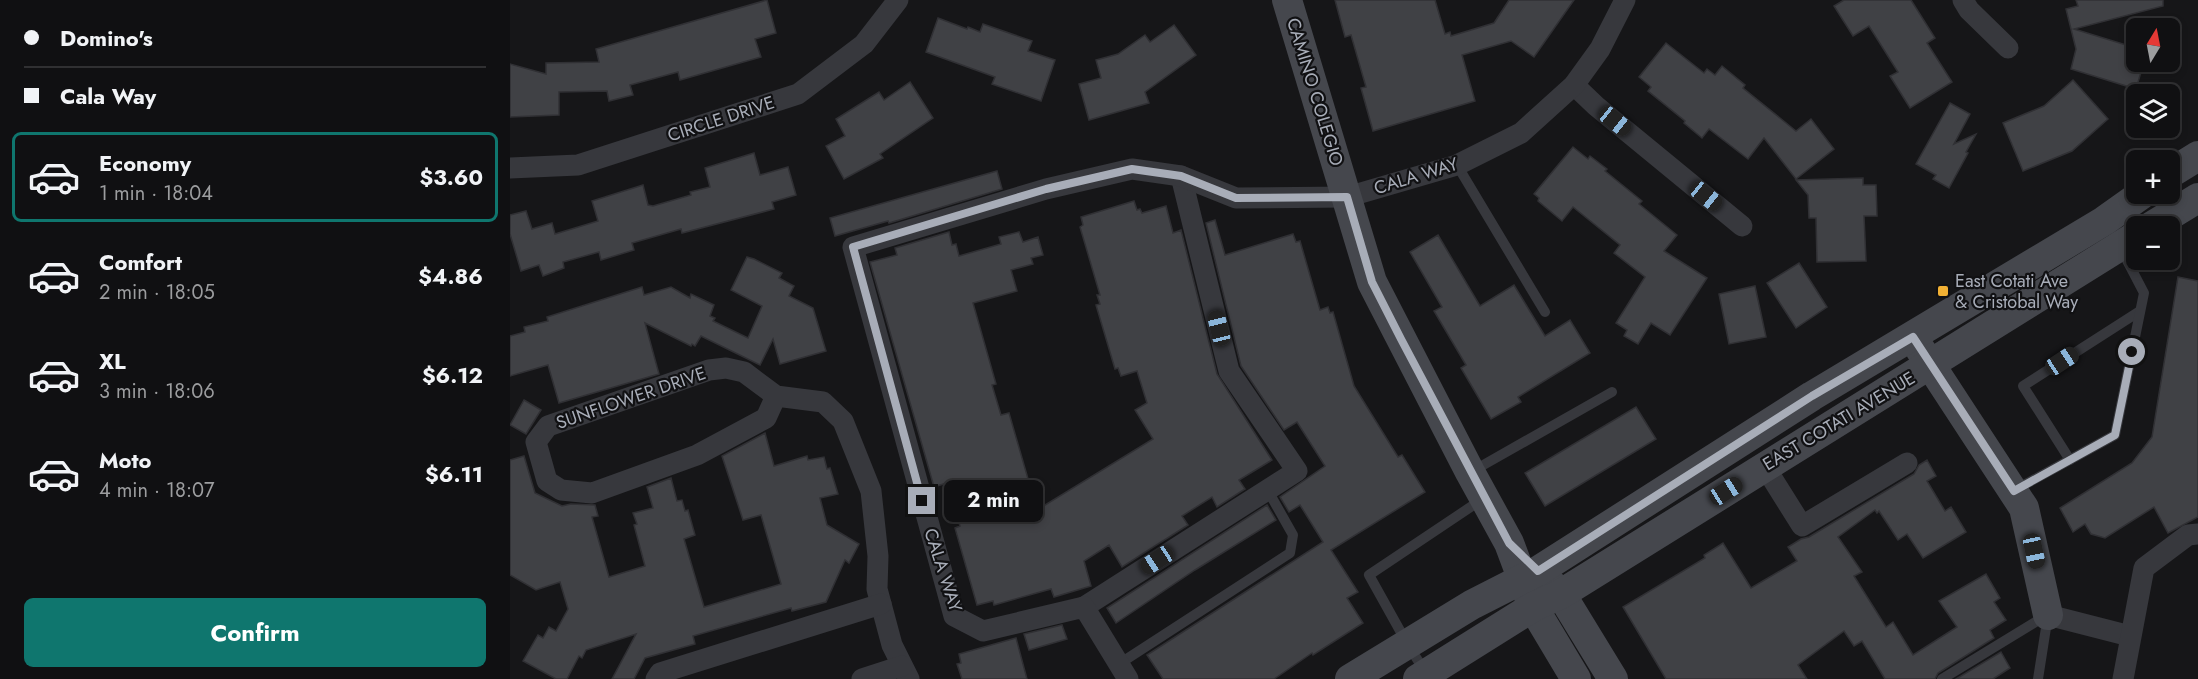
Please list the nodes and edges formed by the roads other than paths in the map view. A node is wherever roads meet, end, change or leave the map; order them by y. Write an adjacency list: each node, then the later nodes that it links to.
1 (898, 0): 10 (street, CIRCLE DRIVE)
2 (1287, 0): 12 (main road, CAMINO COLEGIO)
3 (1625, 0): 6 (street, CALA WAY)
4 (1963, 0): 5 (street)
5 (2008, 48)
6 (1574, 85): 8 (street, CALA WAY); 16 (street)
7 (2198, 156): 9 (main road)
8 (1457, 165): 12 (street, CALA WAY); 19 (lane)
9 (2180, 167)
10 (510, 168)
11 (1181, 176): 12 (street, CALA WAY); 29 (street); 36 (street, CALA WAY)
12 (1347, 197): 28 (main road, CAMINO COLEGIO)
13 (2198, 198): 15 (main road)
14 (2136, 204): 17 (main road, EAST COTATI AVENUE)
15 (2168, 216)
16 (1742, 226)
17 (2117, 234): 18 (lane); 20 (main road, EAST COTATI AVENUE); 21 (main road, EAST COTATI AVENUE)
18 (2140, 311): 25 (lane); 25 (lane)
19 (1545, 312)
20 (1913, 337): 21 (main road); 24 (main road, EAST COTATI AVENUE)
21 (1931, 365): 27 (main road, EAST COTATI AVENUE); 30 (main road)
22 (1612, 392): 28 (lane)
23 (776, 396): 23 (street, SUNFLOWER DRIVE); 35 (street, SUNFLOWER DRIVE)
24 (1747, 437): 27 (main road); 33 (main road, EAST COTATI AVENUE)
25 (2070, 460): 30 (lane)
26 (1906, 463): 27 (street)
27 (1765, 467): 34 (main road, EAST COTATI AVENUE)
28 (1470, 472): 31 (main road, CAMINO COLEGIO)
29 (1267, 489): 36 (street); 41 (lane)
30 (2014, 491): 38 (main road)
31 (1484, 498): 33 (main road, CAMINO COLEGIO); 40 (lane)
32 (2198, 534): 39 (street)
33 (1530, 575): 34 (main road, CAMINO COLEGIO); 37 (main road, CAMINO COLEGIO); 40 (main road, EAST COTATI AVENUE)
34 (1561, 594): 37 (main road, EAST COTATI AVENUE); 48 (main road, CAMINO COLEGIO)
35 (881, 604): 42 (street, SUNFLOWER DRIVE); 44 (street)
36 (1084, 607): 41 (street)
37 (1533, 608): 43 (main road, EAST COTATI AVENUE); 47 (main road, CAMINO COLEGIO)
38 (2048, 615): 39 (street); 49 (lane); 50 (lane)
39 (2130, 636): 51 (street)
40 (1408, 645): 43 (lane); 46 (main road, EAST COTATI AVENUE)
41 (1123, 672)
42 (905, 673): 45 (street, SUNFLOWER DRIVE)
43 (1422, 676)
44 (656, 679)
45 (862, 679)
46 (1350, 679)
47 (1576, 679)
48 (1613, 679)
49 (1942, 679)
50 (2038, 679)
51 (2123, 679)

